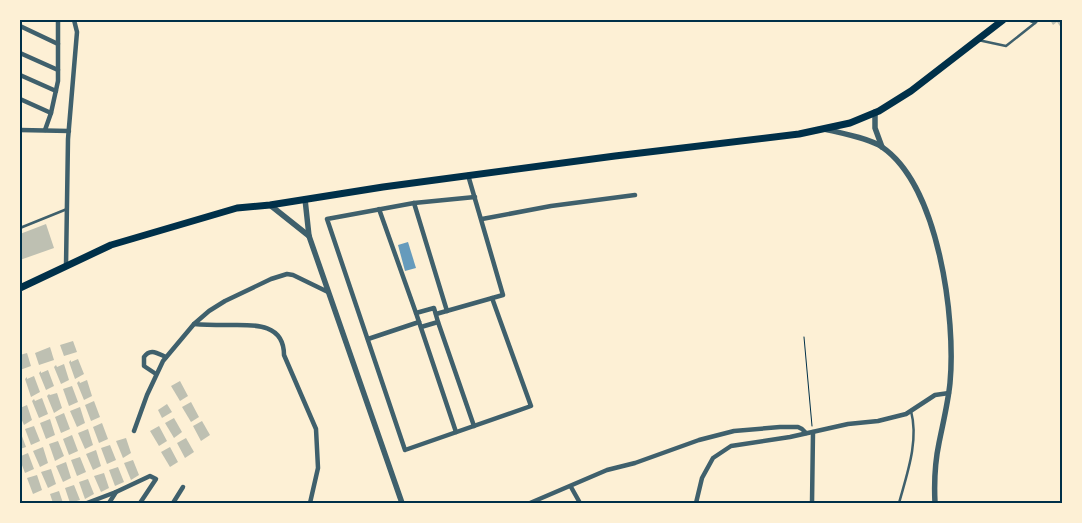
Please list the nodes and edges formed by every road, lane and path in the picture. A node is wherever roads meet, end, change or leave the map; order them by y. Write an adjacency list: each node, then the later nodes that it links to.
1 (58, 20): 9 (street)
2 (74, 20): 20 (street)
3 (1004, 20): 8 (main road)
4 (1028, 20): 6 (lane)
5 (1038, 20): 6 (lane)
6 (1035, 23): 8 (lane)
7 (20, 26): 9 (street)
8 (977, 40): 15 (main road)
9 (58, 44): 11 (street)
10 (20, 53): 11 (street)
11 (58, 70): 13 (street)
12 (20, 75): 13 (street)
13 (56, 91): 16 (street)
14 (20, 99): 16 (street)
15 (874, 112): 17 (main road); 21 (street)
16 (51, 113): 19 (street)
17 (824, 129): 21 (street); 22 (main road)
18 (20, 130): 19 (street)
19 (45, 130): 20 (street)
20 (69, 131): 28 (street)
21 (882, 147): 47 (street)
22 (468, 175): 24 (street); 25 (main road)
23 (635, 195): 30 (street)
24 (475, 197): 26 (street); 30 (street)
25 (305, 199): 27 (main road); 32 (street)
26 (414, 203): 29 (street); 37 (street)
27 (270, 205): 32 (street); 33 (main road)
28 (67, 209): 31 (lane); 33 (street)
29 (379, 209): 38 (street); 44 (street)
30 (482, 219): 36 (street)
31 (20, 228)
32 (309, 236): 35 (street)
33 (66, 266): 34 (main road)
34 (20, 288)
35 (330, 292): 41 (street); 62 (street)
36 (492, 298): 37 (street); 49 (street)
37 (447, 311): 39 (street)
38 (416, 313): 39 (street); 42 (street)
39 (436, 314): 40 (street)
40 (438, 322): 42 (street); 49 (street)
41 (194, 324): 45 (street); 61 (street)
42 (420, 324): 44 (street); 51 (street)
43 (804, 337): 52 (path)
44 (368, 339): 51 (street)
45 (166, 357): 46 (street); 46 (street)
46 (156, 374): 50 (street)
47 (949, 393): 48 (street); 68 (street)
48 (911, 411): 52 (street); 67 (lane)
49 (474, 426): 51 (street)
50 (134, 431)
51 (456, 432)
52 (813, 432): 53 (street); 66 (street)
53 (806, 433): 55 (street); 65 (street)
54 (183, 487): 60 (street)
55 (571, 487): 63 (street); 64 (street)
56 (116, 492): 57 (street); 58 (street); 59 (street)
57 (87, 503)
58 (109, 503)
59 (140, 503)
60 (173, 503)
61 (310, 503)
62 (402, 503)
63 (530, 503)
64 (580, 503)
65 (696, 503)
66 (812, 503)
67 (899, 503)
68 (935, 503)

